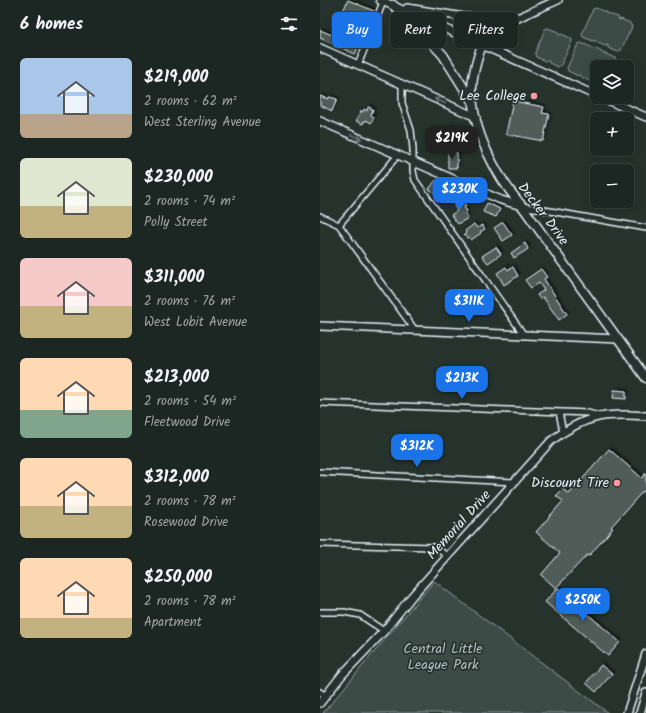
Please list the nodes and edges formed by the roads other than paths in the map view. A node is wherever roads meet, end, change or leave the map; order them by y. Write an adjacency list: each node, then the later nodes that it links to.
1 (558, 0): 3 (street)
2 (382, 1): 4 (street); 11 (street)
3 (549, 2): 6 (street)
4 (393, 5): 5 (street); 7 (street); 14 (main road)
5 (454, 16)
6 (518, 17)
7 (454, 32)
8 (320, 48): 11 (street)
9 (481, 48): 14 (main road, Decker Drive)
10 (489, 48): 13 (street)
11 (358, 65): 12 (street)
12 (402, 84): 16 (street, one-way to 12); 20 (street)
13 (590, 93)
14 (473, 102): 16 (main road, Decker Drive)
15 (616, 104): 17 (street)
16 (476, 116): 21 (main road, Decker Drive)
17 (646, 117)
18 (320, 121): 19 (street, one-way to 19)
19 (398, 155): 20 (street); 23 (street)
20 (414, 162): 21 (street); 27 (street)
21 (522, 206): 24 (street); 28 (main road, Decker Drive)
22 (320, 216): 23 (street)
23 (340, 225): 26 (street)
24 (646, 228)
25 (320, 326): 26 (street)
26 (415, 330): 27 (street)
27 (524, 335): 28 (street)
28 (618, 339): 29 (main road, Decker Drive)
29 (646, 378)
30 (320, 403): 31 (street)
31 (559, 412): 32 (street); 34 (street)
32 (600, 416): 33 (street, Memorial Drive); 34 (street, Memorial Drive)
33 (646, 416)
34 (563, 432): 36 (street, Memorial Drive)
35 (320, 472): 36 (street)
36 (514, 482): 38 (street, Memorial Drive)
37 (320, 544): 38 (street)
38 (448, 556): 40 (street, Memorial Drive)
39 (320, 612): 40 (street)
40 (384, 631): 43 (street, Memorial Drive)
41 (646, 654): 45 (street)
42 (646, 693): 46 (street)
43 (323, 694): 44 (street, Memorial Drive)
44 (320, 703)
45 (627, 713)
46 (640, 713)

